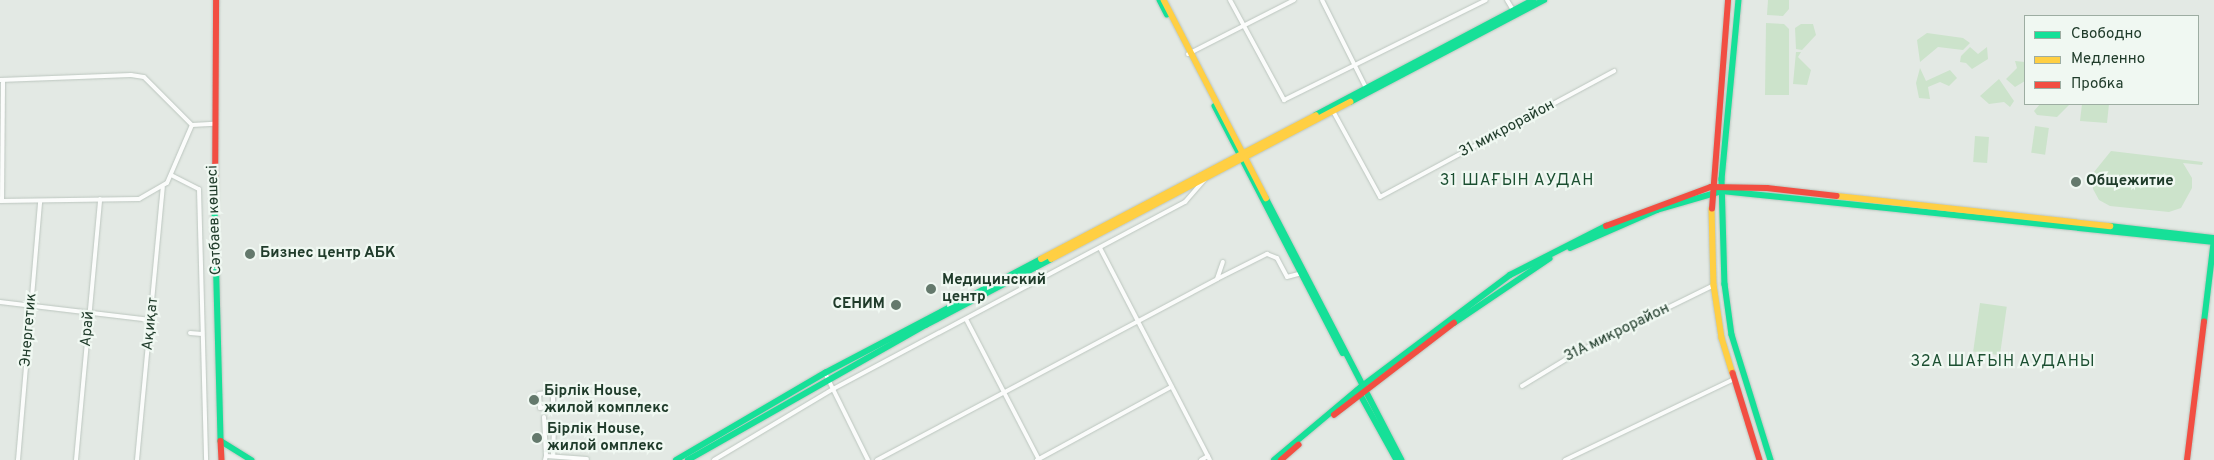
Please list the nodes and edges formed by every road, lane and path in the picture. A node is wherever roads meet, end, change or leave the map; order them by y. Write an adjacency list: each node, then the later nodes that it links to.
1 (216, 0): 22 (main road, Сәтбаев көшесі)
2 (1160, 0): 16 (main road)
3 (1164, 0): 16 (main road)
4 (1230, 0): 14 (street)
5 (1294, 0): 14 (street)
6 (1322, 0): 17 (street)
7 (1486, 0): 17 (street)
8 (1507, 0): 13 (street)
9 (1532, 0): 13 (main road)
10 (1544, 0): 15 (main road)
11 (1728, 0): 31 (main road)
12 (1740, 0): 30 (main road)
13 (1513, 10): 15 (main road)
14 (1244, 26): 16 (street); 17 (street)
15 (1455, 44): 20 (main road)
16 (1189, 53): 25 (main road)
17 (1354, 65): 20 (street)
18 (1614, 72): 21 (street, 31 микрорайон)
19 (2, 80): 23 (street); 24 (street)
20 (1367, 90): 21 (main road)
21 (1331, 109): 25 (main road)
22 (214, 124): 23 (street); 64 (main road, Сәтбаев көшесі)
23 (192, 126): 27 (street)
24 (2, 132): 34 (street)
25 (1243, 155): 26 (main road); 28 (main road); 39 (main road); 57 (main road)
26 (1207, 171): 28 (street); 48 (main road)
27 (171, 175): 29 (street); 51 (street)
28 (1206, 178): 36 (street); 48 (main road)
29 (163, 187): 32 (street); 47 (street, Ақиқат)
30 (1722, 188): 31 (main road); 35 (main road); 41 (main road)
31 (1711, 190): 42 (main road); 57 (main road)
32 (100, 199): 33 (street); 45 (street, Арай)
33 (40, 200): 34 (street); 44 (street, Энергетик)
34 (1, 201)
35 (2214, 239): 89 (main road)
36 (1100, 248): 46 (street); 49 (street)
37 (1223, 262): 40 (street)
38 (2214, 263): 89 (main road)
39 (1302, 273): 40 (street); 57 (main road)
40 (1217, 279): 49 (street)
41 (1725, 284): 42 (main road); 88 (main road)
42 (1714, 285): 53 (main road); 54 (street, 31А микрорайон)
43 (0, 302): 44 (street)
44 (31, 306): 45 (street); 69 (street, Энергетик)
45 (90, 312): 47 (street); 70 (street, Арай)
46 (966, 319): 56 (street); 59 (street)
47 (151, 320): 71 (street, Ақиқат)
48 (925, 322): 52 (main road)
49 (1138, 322): 55 (street); 59 (street)
50 (190, 333): 51 (street)
51 (202, 334): 72 (street)
52 (827, 375): 56 (street); 75 (main road); 76 (main road)
53 (1734, 379): 86 (street); 87 (main road)
54 (1522, 386)
55 (1171, 387): 67 (street); 80 (street)
56 (833, 389): 77 (street); 78 (street)
57 (1361, 390): 82 (main road); 83 (main road); 84 (main road); 85 (main road)
58 (553, 392): 58 (street)
59 (1005, 394): 79 (street); 80 (street)
60 (544, 417): 63 (street)
61 (554, 428): 62 (street); 63 (street); 65 (street)
62 (565, 429)
63 (545, 431): 66 (street)
64 (221, 441): 73 (main road, Сәтбаев көшесі); 74 (main road)
65 (553, 456): 66 (street); 68 (street)
66 (546, 458)
67 (1209, 458): 81 (street)
68 (587, 459)
69 (18, 460)
70 (76, 460)
71 (137, 460)
72 (206, 460)
73 (222, 460)
74 (252, 460)
75 (676, 460)
76 (688, 460)
77 (714, 460)
78 (868, 460)
79 (877, 460)
80 (1038, 460)
81 (1201, 460)
82 (1274, 460)
83 (1281, 460)
84 (1397, 460)
85 (1402, 460)
86 (1565, 460)
87 (1760, 460)
88 (1771, 460)
89 (2189, 460)

